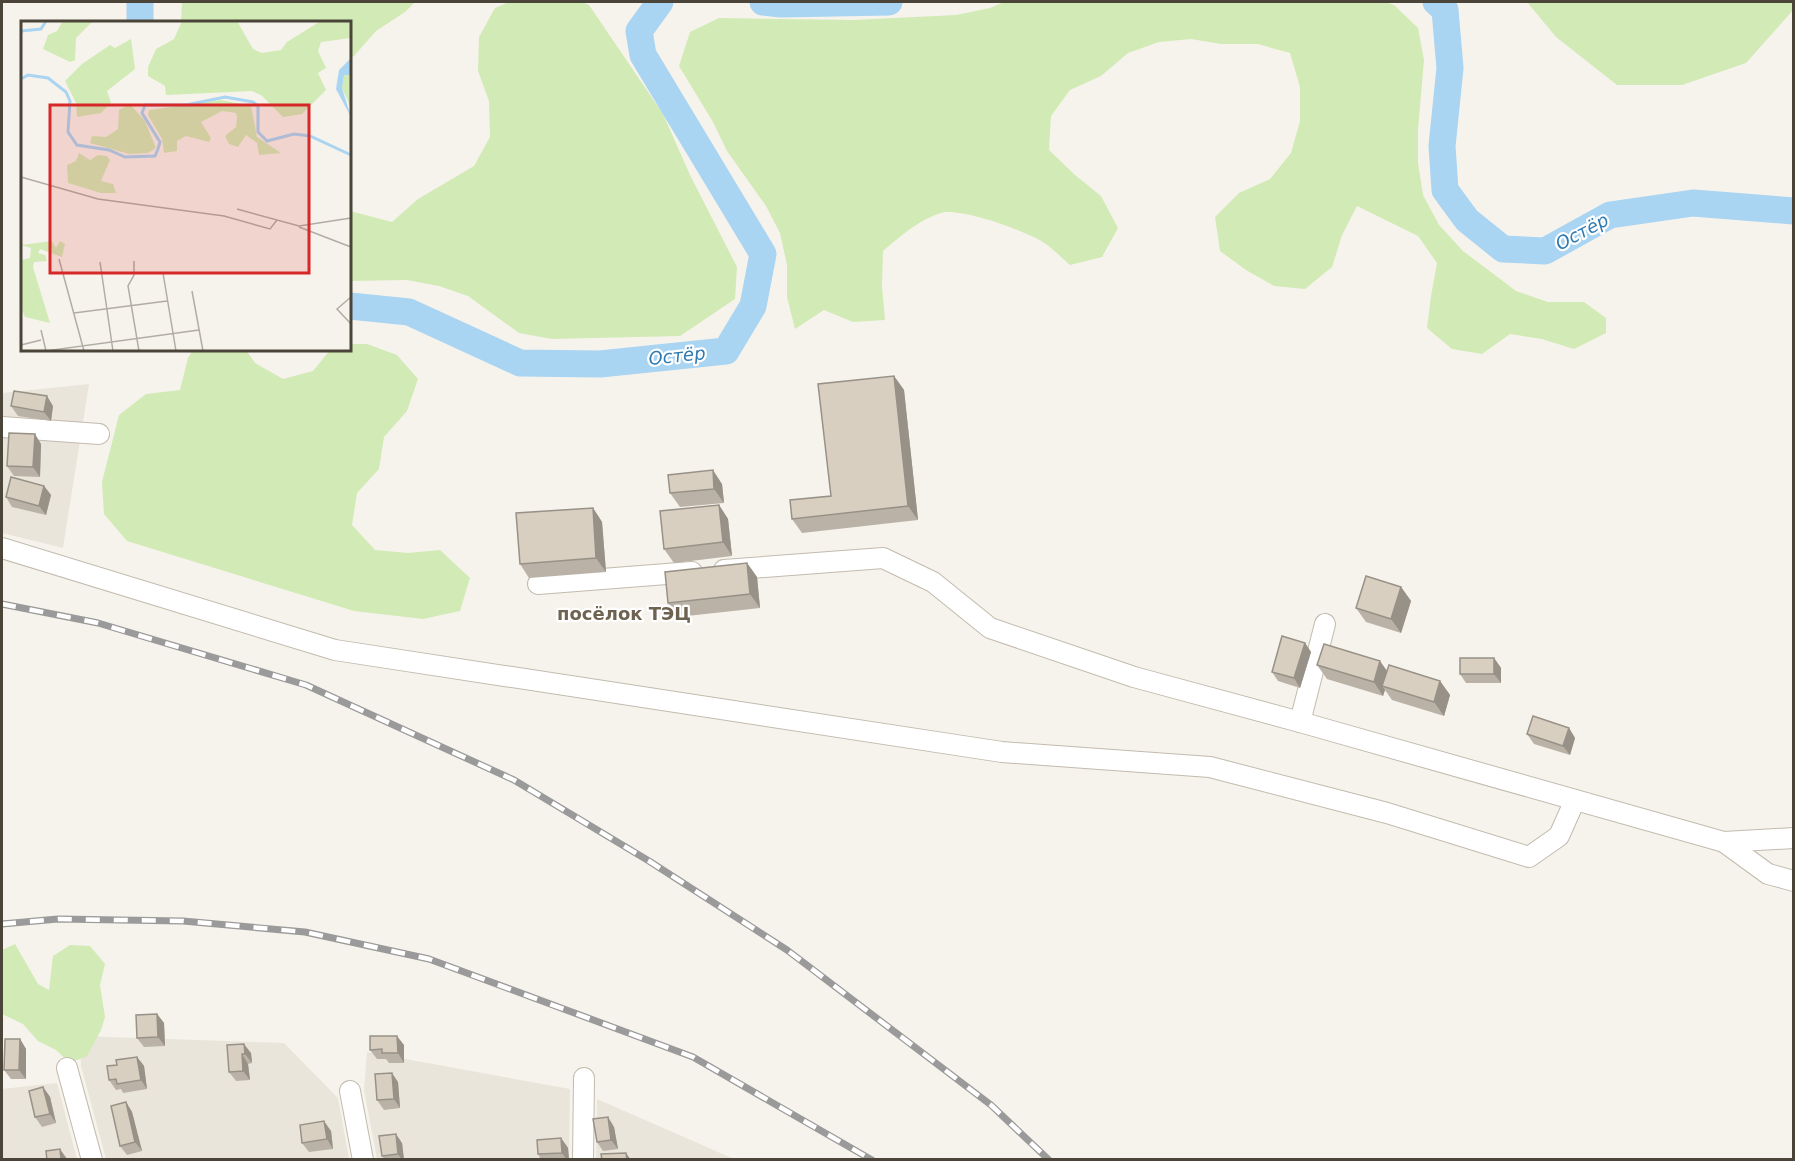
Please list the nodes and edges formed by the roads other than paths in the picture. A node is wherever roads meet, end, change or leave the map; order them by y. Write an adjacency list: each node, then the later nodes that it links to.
1 (2, 427): 2 (street)
2 (99, 434)
3 (2, 548): 7 (street)
4 (538, 584): 6 (street)
5 (1325, 624): 6 (street)
6 (1300, 722): 7 (street)
7 (1575, 800): 9 (street)
8 (1794, 838): 9 (street)
9 (1725, 842): 10 (street)
10 (1794, 881)
11 (67, 1068): 14 (street)
12 (584, 1078): 16 (street)
13 (350, 1091): 15 (street)
14 (92, 1160)
15 (363, 1160)
16 (583, 1160)

